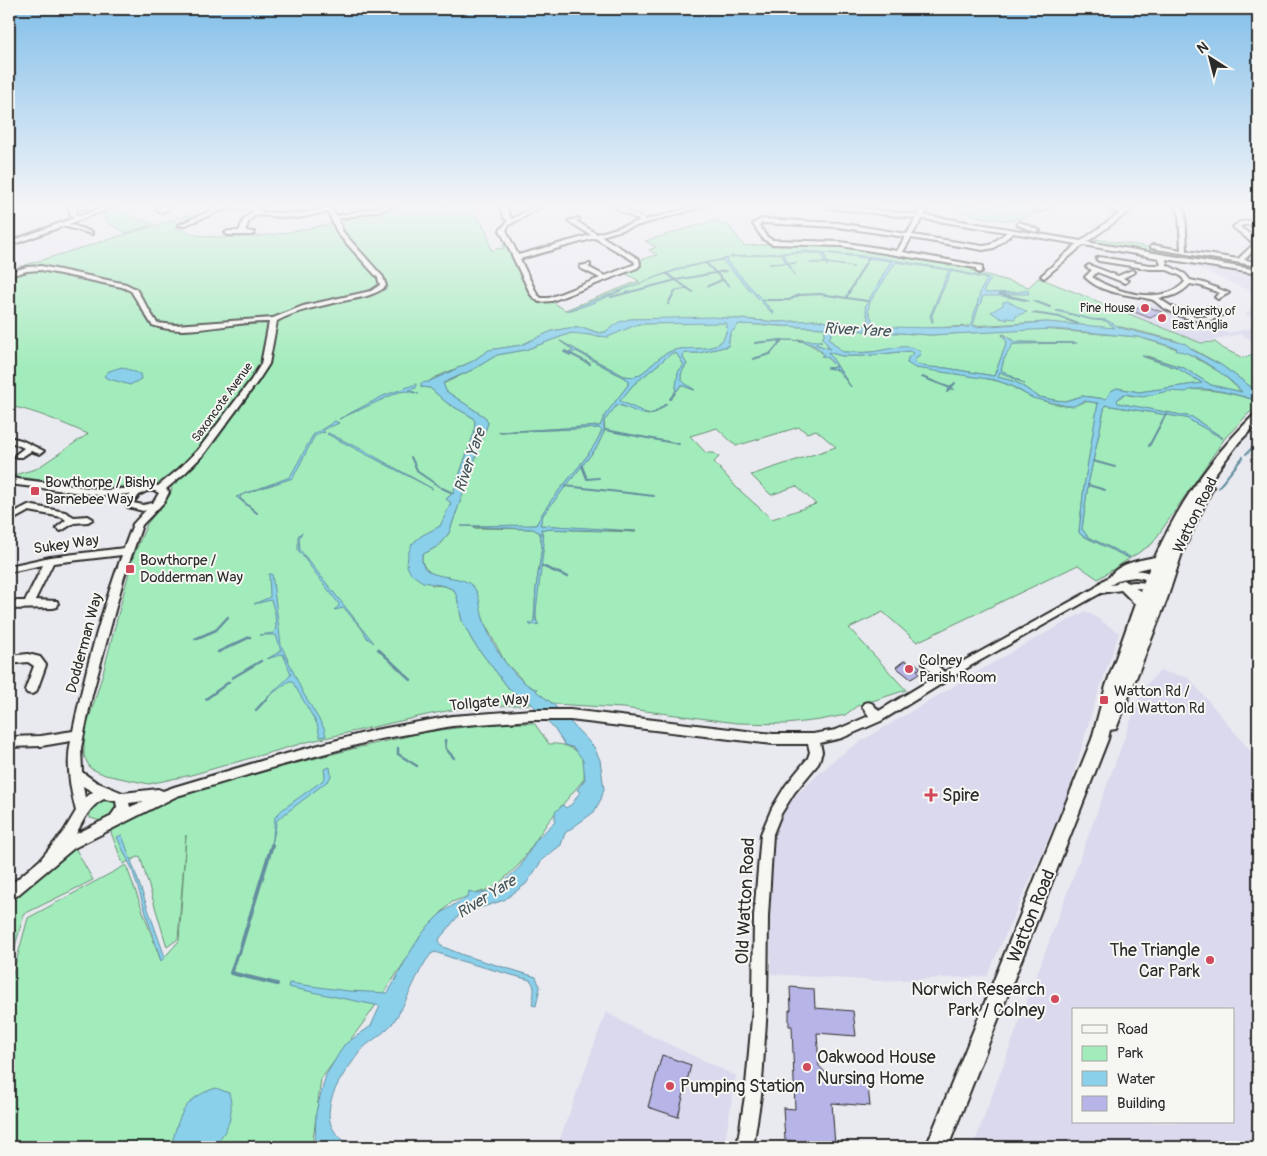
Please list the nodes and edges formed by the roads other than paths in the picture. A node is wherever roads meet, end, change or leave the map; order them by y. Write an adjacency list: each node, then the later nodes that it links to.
1 (365, 260): 25 (street)
2 (517, 260): 20 (street)
3 (637, 260): 20 (street)
4 (939, 260): 15 (street)
5 (1063, 260): 19 (street)
6 (1114, 260): 13 (street)
7 (1164, 260): 13 (street)
8 (1190, 260): 17 (street)
9 (1240, 260): 10 (street)
10 (1258, 264)
11 (582, 267): 20 (street)
12 (1089, 267): 14 (street)
13 (1166, 267): 21 (street)
14 (1098, 270): 16 (street); 22 (street)
15 (979, 272)
16 (1132, 272)
17 (1258, 272)
18 (9, 274): 25 (street)
19 (1044, 276)
20 (606, 279)
21 (1188, 282): 22 (street); 23 (street)
22 (1154, 297): 24 (street)
23 (1218, 297)
24 (1208, 309)
25 (274, 320): 33 (street, Saxoncote Avenue)
26 (1258, 417): 31 (main road)
27 (9, 439): 28 (street)
28 (30, 448): 29 (street); 30 (street)
29 (40, 451)
30 (19, 455)
31 (1219, 461): 45 (main road, Watton Road); 48 (main road, Watton Road)
32 (9, 481): 35 (street)
33 (160, 489): 34 (street); 37 (street, Dodderman Way)
34 (141, 490): 35 (street); 36 (street)
35 (106, 493): 36 (street)
36 (131, 503): 37 (street); 41 (street)
37 (156, 504): 41 (street, Dodderman Way)
38 (9, 519): 40 (street)
39 (88, 519): 40 (street)
40 (72, 520): 42 (street)
41 (138, 524): 43 (street, Dodderman Way)
42 (60, 528)
43 (128, 551): 44 (street, Sukey Way); 59 (street, Dodderman Way)
44 (50, 560): 46 (street, Sukey Way); 49 (street)
45 (1160, 560): 47 (main road); 48 (main road, Watton Road)
46 (9, 569)
47 (1120, 581): 48 (street); 51 (main road); 55 (street)
48 (1158, 585): 51 (main road, Watton Road); 61 (main road, Watton Road)
49 (28, 604): 50 (street); 52 (street)
50 (52, 604)
51 (1143, 604): 61 (main road, Watton Road)
52 (9, 605)
53 (9, 660): 56 (street)
54 (928, 663): 55 (street)
55 (942, 676): 58 (street)
56 (31, 690)
57 (868, 706): 58 (street)
58 (877, 718): 60 (street)
59 (77, 735): 62 (street); 63 (street, Dodderman Way)
60 (813, 739): 64 (street, Tollgate Way); 71 (street, Old Watton Road)
61 (1100, 739): 72 (main road, Watton Road)
62 (9, 742)
63 (76, 774): 65 (street); 66 (street, Dodderman Way)
64 (174, 792): 65 (street, Tollgate Way); 67 (street, Tollgate Way)
65 (116, 795): 66 (street); 67 (street)
66 (81, 813): 68 (street); 69 (street)
67 (115, 821): 68 (street)
68 (99, 829): 69 (street)
69 (46, 862): 70 (street)
70 (9, 894)
71 (745, 1147)
72 (937, 1147)

